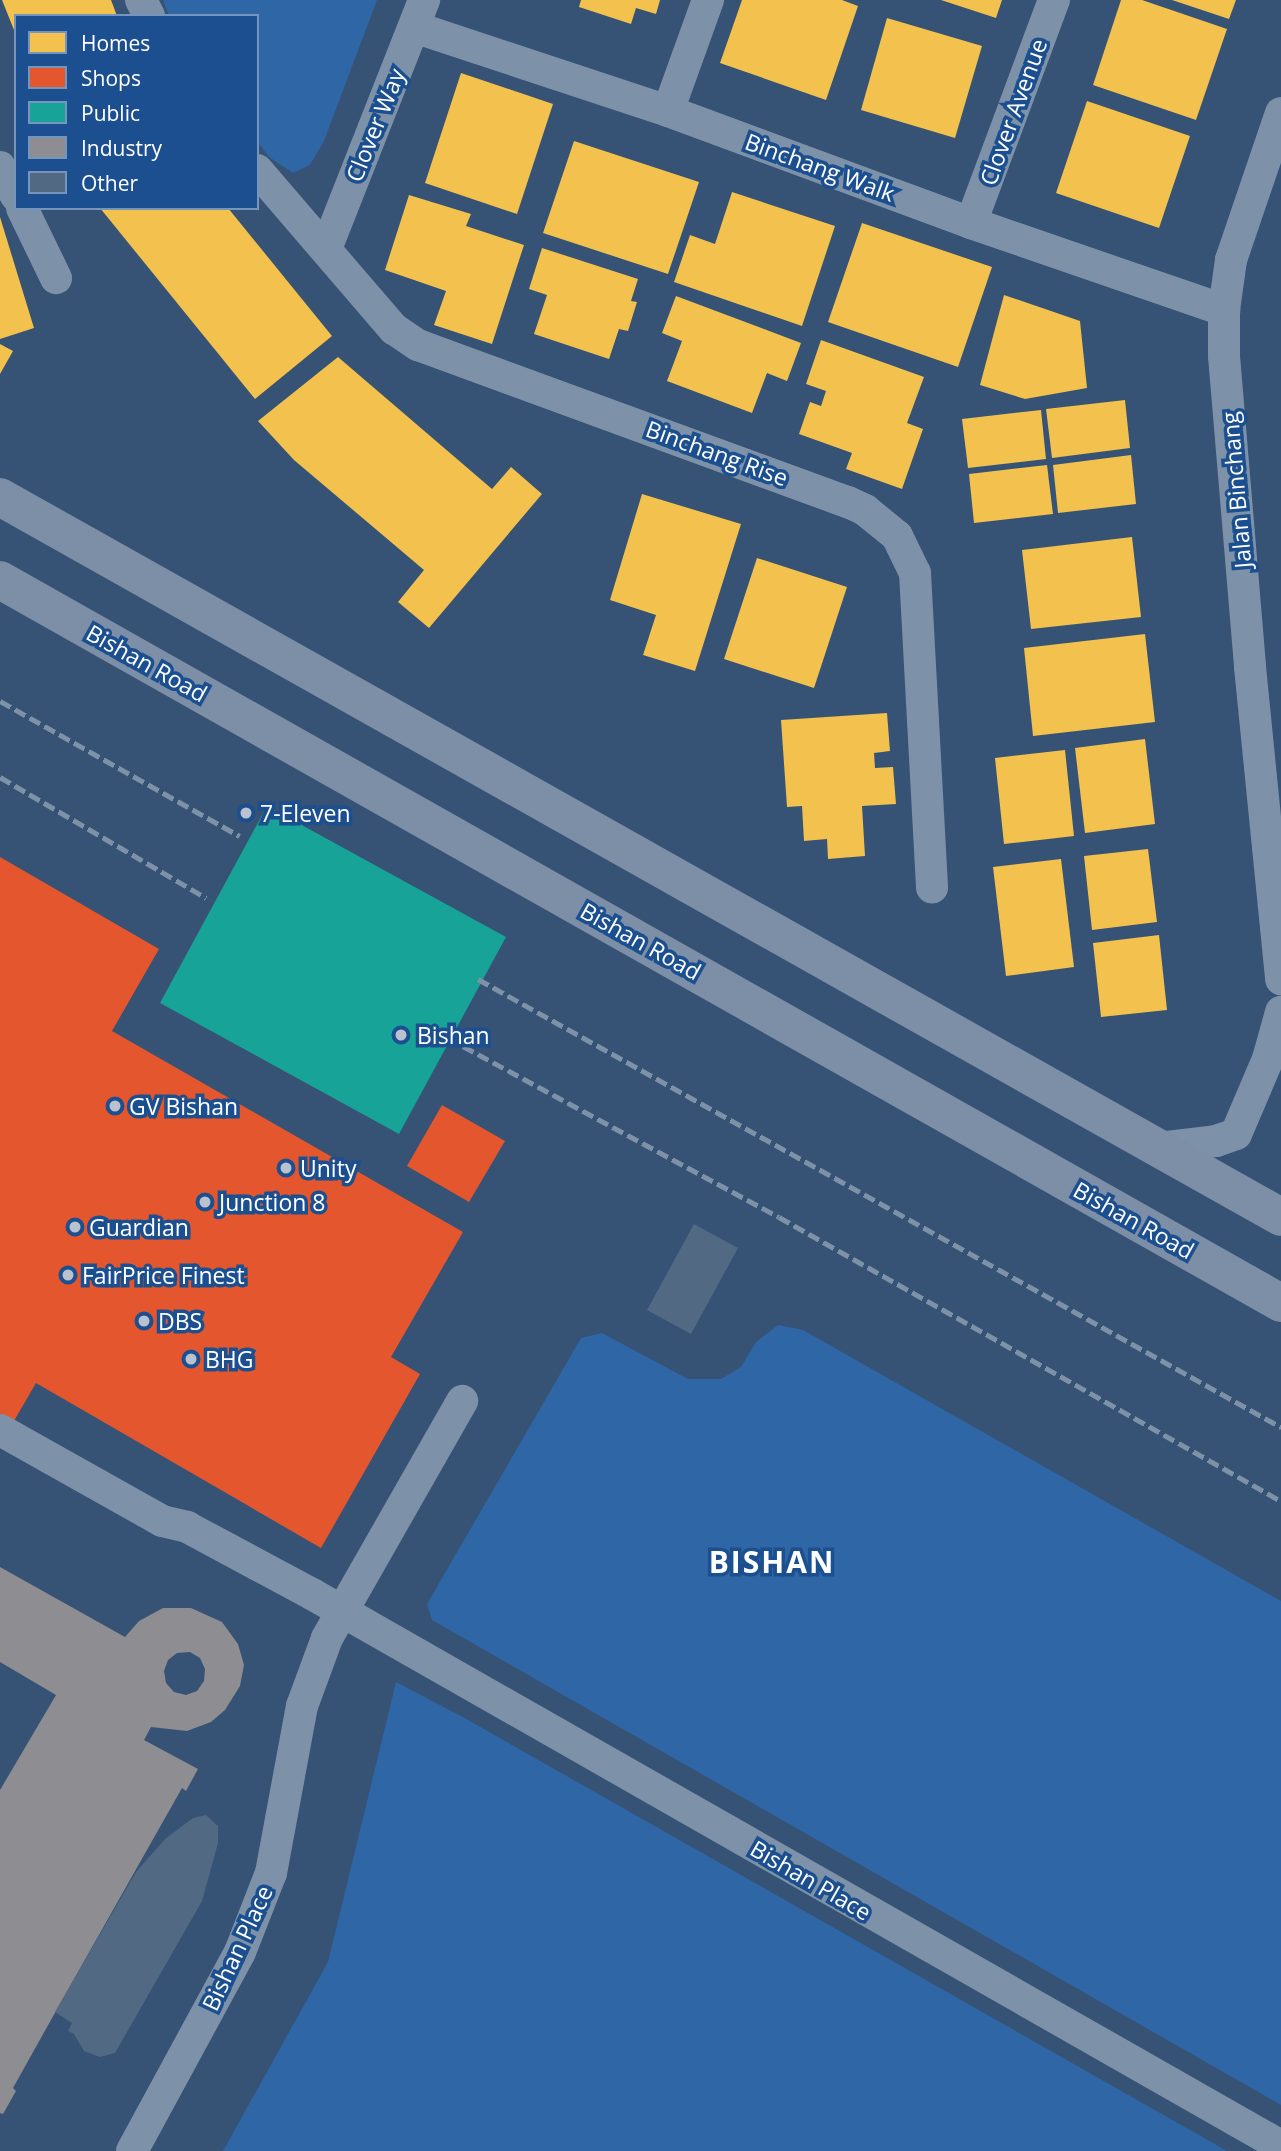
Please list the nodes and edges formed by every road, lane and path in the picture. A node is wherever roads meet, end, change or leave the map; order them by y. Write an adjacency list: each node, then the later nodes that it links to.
1 (708, 0): 4 (street)
2 (1054, 0): 11 (street, Clover Avenue)
3 (419, 13): 4 (street, Binchang Walk); 12 (street, Clover Way)
4 (668, 111): 11 (street, Binchang Walk)
5 (1281, 113): 6 (street, Jalan Binchang)
6 (1274, 151): 14 (street, Jalan Binchang)
7 (0, 167): 9 (street)
8 (259, 172): 12 (street, Binchang Rise)
9 (14, 192)
10 (23, 210): 13 (street)
11 (971, 223): 14 (street, Binchang Walk)
12 (326, 249): 18 (street, Binchang Rise)
13 (56, 278)
14 (1224, 310): 17 (street, Jalan Binchang)
15 (0, 497): 21 (main road)
16 (0, 580): 23 (main road, Bishan Road)
17 (1275, 873): 19 (street, Jalan Binchang)
18 (932, 888)
19 (1281, 979)
20 (1281, 1012): 21 (street)
21 (1158, 1148): 22 (main road)
22 (1281, 1217)
23 (1281, 1303)
24 (462, 1401): 28 (street, Bishan Place)
25 (0, 1408): 27 (street, Bishan Place)
26 (0, 1430): 27 (street, Bishan Place)
27 (187, 1527): 28 (street, Bishan Place)
28 (342, 1612): 29 (street, Bishan Place); 30 (street, Bishan Place)
29 (1281, 2146)
30 (132, 2151)

